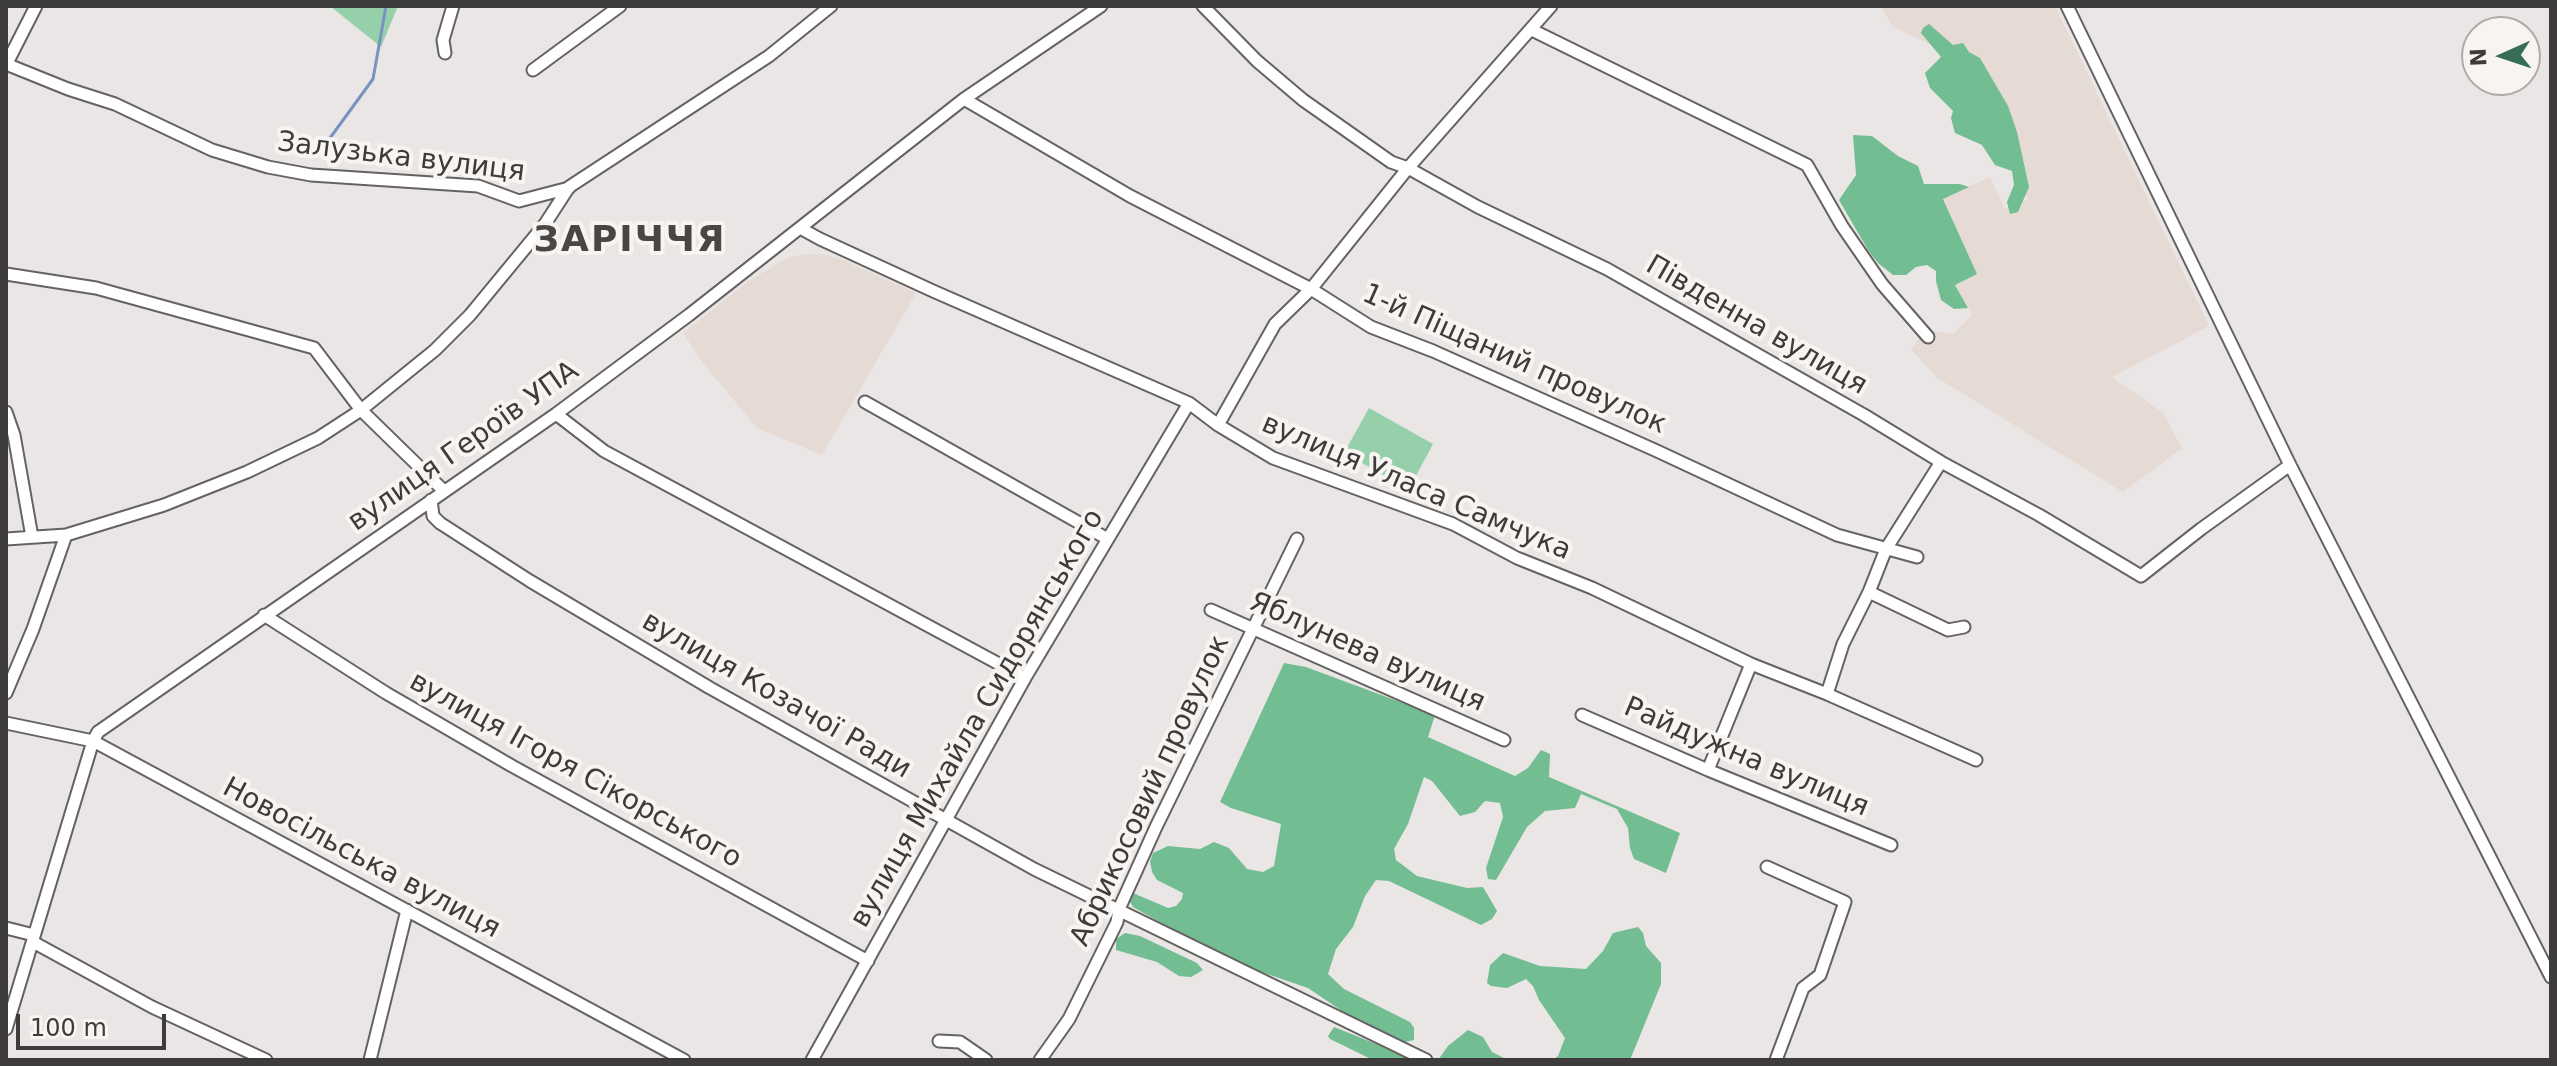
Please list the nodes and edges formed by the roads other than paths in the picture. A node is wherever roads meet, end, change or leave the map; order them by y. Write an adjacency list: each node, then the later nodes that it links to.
1 (36, 6): 11 (street)
2 (453, 6): 10 (street)
3 (620, 6): 12 (street)
4 (831, 6): 15 (street)
5 (1101, 6): 13 (street, вулиця Героїв УПА)
6 (1203, 6): 14 (street, Південна вулиця)
7 (1551, 6): 9 (street)
8 (2067, 6): 27 (street)
9 (1532, 30): 14 (street); 19 (street)
10 (445, 53)
11 (6, 64): 15 (street, Залузька вулиця)
12 (533, 70)
13 (964, 99): 16 (street, вулиця Героїв УПА); 18 (street, 1-й Піщаний провулок)
14 (1408, 168): 18 (street); 26 (street, Південна вулиця)
15 (569, 187): 22 (street)
16 (800, 228): 21 (street, вулиця Уласа Самчука); 24 (street, вулиця Героїв УПА)
17 (6, 274): 22 (street)
18 (1311, 289): 25 (street); 35 (street, 1-й Піщаний провулок)
19 (1928, 337)
20 (865, 402): 32 (street)
21 (1189, 403): 25 (street, вулиця Уласа Самчука); 32 (street, вулиця Михайла Сидорянського)
22 (361, 410): 28 (street); 30 (street)
23 (6, 412): 31 (street)
24 (556, 414): 28 (street, вулиця Героїв УПА); 43 (street)
25 (1218, 425): 42 (street, вулиця Уласа Самчука)
26 (1941, 462): 27 (street, Південна вулиця); 35 (street)
27 (2290, 465): 60 (street)
28 (444, 491): 29 (street, вулиця Героїв УПА)
29 (431, 500): 39 (street, вулиця Героїв УПА); 52 (street, вулиця Козачої Ради)
30 (66, 535): 31 (street); 44 (street)
31 (32, 537): 33 (street)
32 (1106, 538): 43 (street, вулиця Михайла Сидорянського)
33 (6, 539)
34 (1297, 539): 41 (street, Абрикосовий провулок)
35 (1886, 549): 36 (street, 1-й Піщаний провулок); 37 (street)
36 (1917, 557)
37 (1869, 592): 40 (street); 45 (street)
38 (1211, 610): 41 (street, Яблунева вулиця)
39 (264, 615): 49 (street, вулиця Героїв УПА); 59 (street, вулиця Ігоря Сікорського)
40 (1964, 627)
41 (1254, 629): 48 (street, Яблунева вулиця); 55 (street, Абрикосовий провулок)
42 (1751, 664): 45 (street, вулиця Уласа Самчука); 51 (street)
43 (1025, 678): 52 (street, вулиця Михайла Сидорянського)
44 (6, 693)
45 (1827, 694): 50 (street, вулиця Уласа Самчука)
46 (1582, 715): 51 (street, Райдужна вулиця)
47 (6, 723): 49 (street, Новосільська вулиця)
48 (1504, 740)
49 (93, 741): 56 (street, Новосільська вулиця); 58 (street)
50 (1976, 760)
51 (1708, 770): 53 (street, Райдужна вулиця)
52 (945, 820): 55 (street, вулиця Козачої Ради); 59 (street, вулиця Михайла Сидорянського)
53 (1891, 845)
54 (1767, 867): 70 (street)
55 (1119, 909): 68 (street, Абрикосовий провулок); 69 (street, вулиця Козачої Ради)
56 (407, 910): 64 (street); 65 (street, Новосільська вулиця)
57 (6, 928): 58 (street)
58 (33, 939): 61 (street); 63 (street)
59 (868, 961): 66 (street, вулиця Михайла Сидорянського)
60 (2551, 977)
61 (6, 1029)
62 (939, 1041): 67 (street)
63 (266, 1060)
64 (370, 1060)
65 (684, 1060)
66 (812, 1060)
67 (986, 1060)
68 (1040, 1060)
69 (1426, 1060)
70 (1776, 1060)

